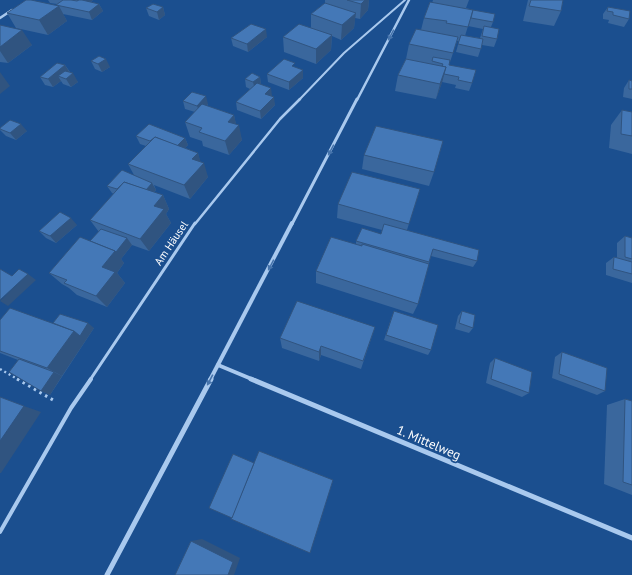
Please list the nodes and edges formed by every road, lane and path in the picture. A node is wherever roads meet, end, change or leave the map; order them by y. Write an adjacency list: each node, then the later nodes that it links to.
1 (404, 0): 7 (lane, Am Häusel)
2 (409, 0): 5 (street, one-way to 5)
3 (16, 7): 4 (street)
4 (0, 18)
5 (218, 366): 9 (street, 1. Mittelweg); 10 (street, one-way to 10)
6 (0, 369): 7 (path)
7 (70, 408): 8 (lane, Am Häusel)
8 (0, 532)
9 (632, 538)
10 (107, 575)

